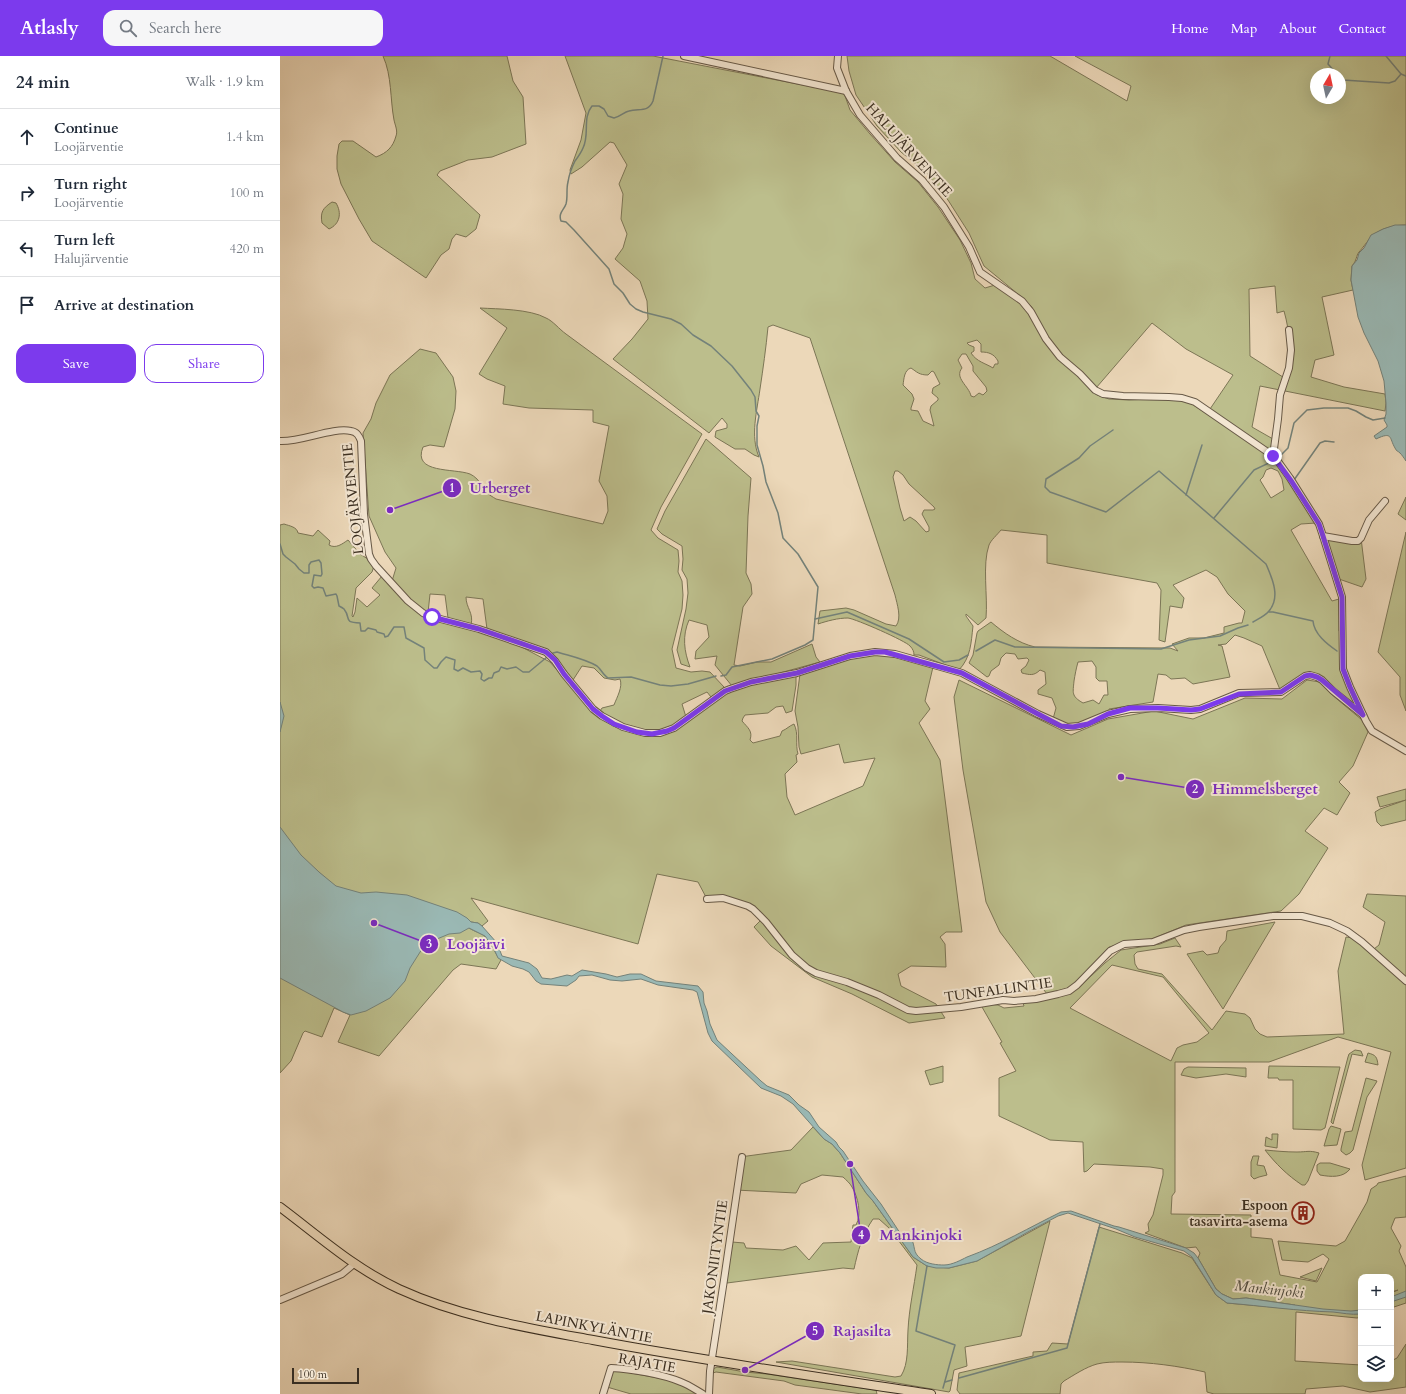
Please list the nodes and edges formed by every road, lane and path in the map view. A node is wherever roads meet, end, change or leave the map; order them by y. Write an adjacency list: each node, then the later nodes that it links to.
1 (684, 56): 3 (street)
2 (838, 56): 3 (street, HALUJÄRVENTIE)
3 (846, 91): 6 (street, HALUJÄRVENTIE)
4 (1289, 330): 6 (street)
5 (280, 441): 9 (street, LOOJÄRVENTIE)
6 (1273, 456): 8 (street, HALUJÄRVENTIE)
7 (1385, 501): 8 (street)
8 (1323, 536): 9 (street, HALUJÄRVENTIE)
9 (1363, 715): 10 (street, HALUJÄRVENTIE)
10 (1406, 751)
11 (707, 899): 12 (street, TUNFALLINTIE)
12 (1406, 981)
13 (742, 1157): 17 (street, JAKONIITYNTIE)
14 (280, 1207): 15 (main road, LAPINKYLÄNTIE)
15 (354, 1264): 16 (street); 17 (main road, LAPINKYLÄNTIE)
16 (280, 1300)
17 (711, 1361): 20 (street, JAKONIITYNTIE); 21 (main road, LAPINKYLÄNTIE)
18 (603, 1394): 19 (street, RAJATIE)
19 (703, 1394)
20 (709, 1394)
21 (931, 1394)

